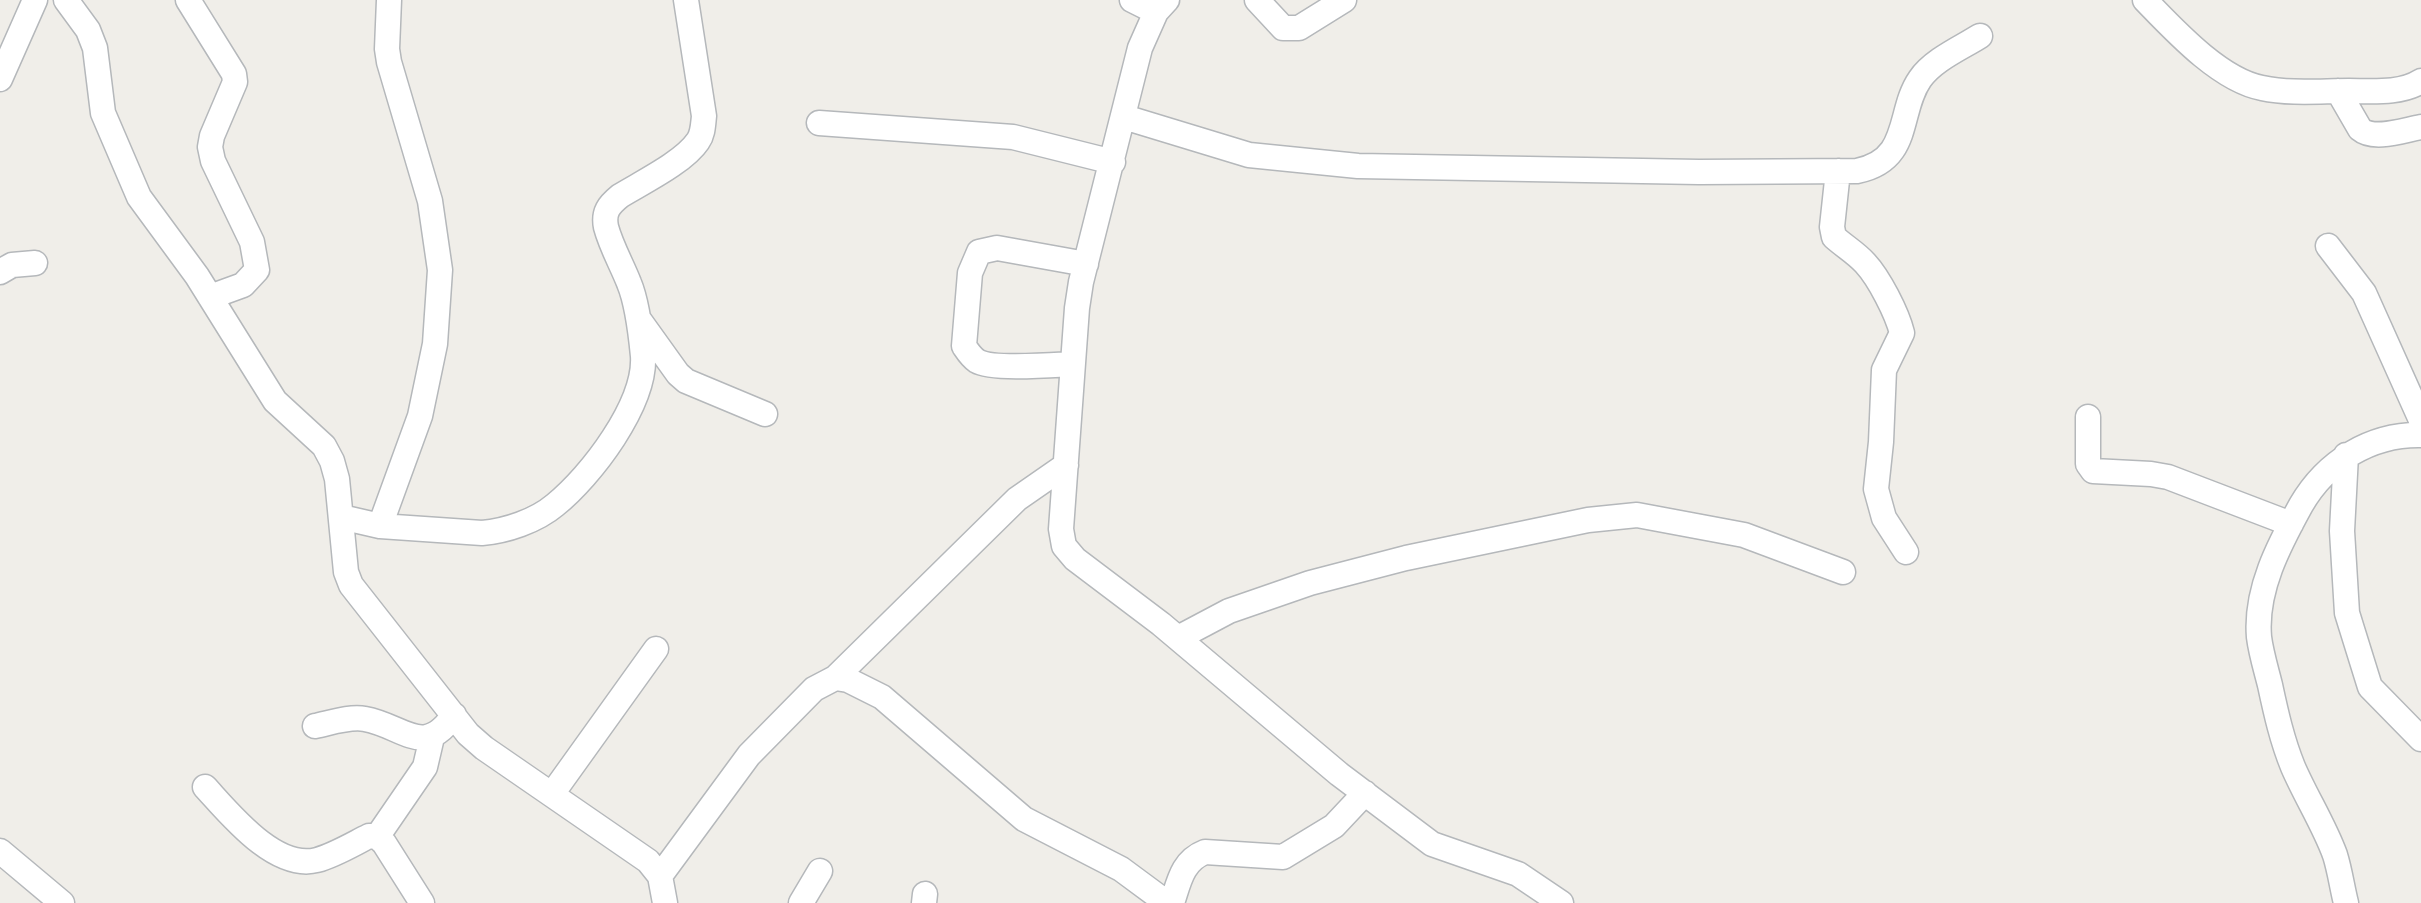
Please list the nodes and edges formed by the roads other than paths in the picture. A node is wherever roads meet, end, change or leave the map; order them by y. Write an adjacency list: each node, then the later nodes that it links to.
1 (35, 0): 12 (street)
2 (66, 0): 24 (street)
3 (188, 0): 24 (street)
4 (389, 0): 37 (street)
5 (686, 0): 25 (street)
6 (1132, 0): 10 (street)
7 (1257, 0): 9 (street)
8 (2145, 0): 14 (street)
9 (1334, 3)
10 (1162, 6): 15 (street)
11 (1980, 36): 19 (street)
12 (0, 79)
13 (2421, 81): 14 (street)
14 (2338, 91): 17 (street)
15 (1124, 117): 18 (street); 19 (street)
16 (819, 123): 18 (street)
17 (2421, 127)
18 (1113, 162): 22 (street)
19 (1838, 171): 38 (street)
20 (2328, 246): 31 (street)
21 (35, 263): 23 (street)
22 (1086, 264): 26 (street); 26 (street)
23 (0, 272)
24 (210, 297): 35 (street)
25 (636, 315): 27 (street); 28 (street)
26 (1073, 364): 34 (street)
27 (671, 366): 28 (street); 29 (street)
28 (642, 371): 37 (street)
29 (765, 414)
30 (2088, 417): 36 (street)
31 (2421, 420)
32 (2421, 435): 33 (street)
33 (2346, 455): 36 (street); 46 (street)
34 (1066, 465): 40 (street); 42 (street)
35 (341, 517): 37 (street); 43 (street)
36 (2291, 524): 60 (street)
37 (380, 526)
38 (1906, 552)
39 (1843, 572): 40 (street)
40 (1178, 638): 48 (street)
41 (656, 649): 49 (street)
42 (835, 678): 53 (street); 58 (street)
43 (454, 715): 45 (street); 49 (street)
44 (315, 726): 45 (street)
45 (432, 737): 50 (street)
46 (2421, 739)
47 (205, 787): 50 (street)
48 (1365, 793): 58 (street); 59 (street)
49 (552, 794): 53 (street)
50 (377, 837): 55 (street)
51 (0, 851): 54 (street)
52 (820, 871): 57 (street)
53 (660, 876): 56 (street)
54 (62, 903)
55 (422, 903)
56 (665, 903)
57 (801, 903)
58 (1170, 903)
59 (1561, 903)
60 (2346, 903)

